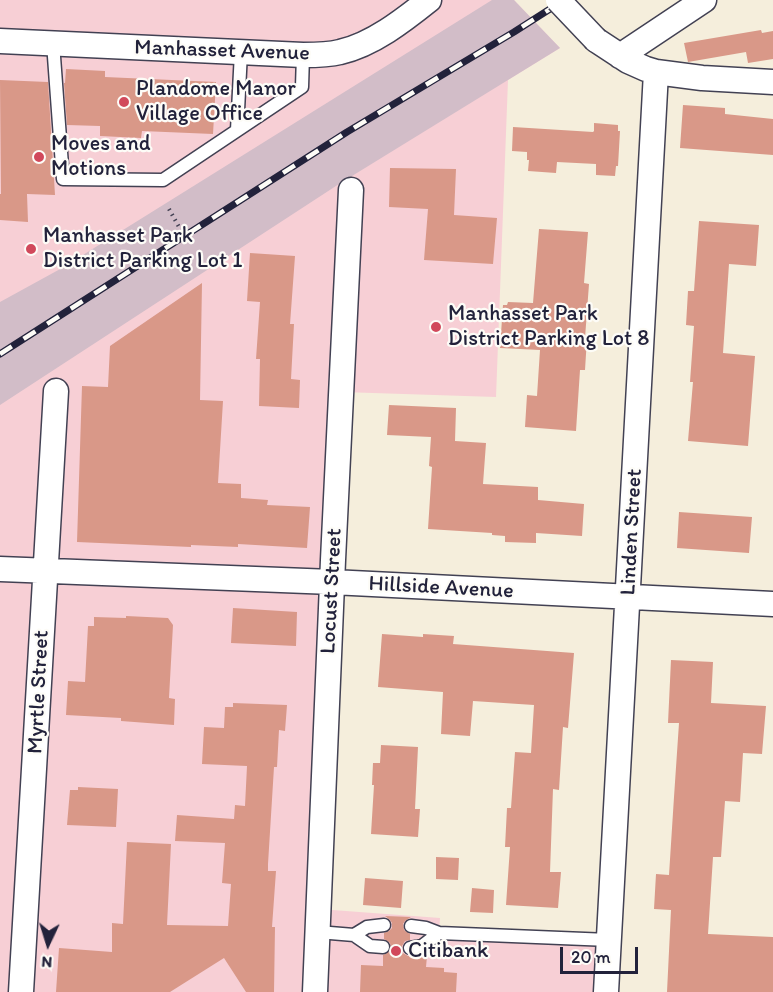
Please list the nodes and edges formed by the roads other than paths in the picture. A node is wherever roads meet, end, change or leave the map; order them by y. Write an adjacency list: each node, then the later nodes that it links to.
1 (429, 0): 7 (street, Manhasset Avenue)
2 (558, 0): 8 (street, bridge)
3 (704, 0): 8 (street)
4 (0, 41): 5 (street, Manhasset Avenue)
5 (53, 44): 6 (street, Manhasset Avenue); 11 (lane)
6 (241, 52): 7 (street, Manhasset Avenue); 11 (lane)
7 (303, 55): 11 (lane)
8 (620, 56): 9 (street)
9 (656, 72): 10 (street); 17 (street, Linden Street)
10 (773, 82)
11 (237, 130)
12 (351, 190): 16 (street, Locust Street)
13 (56, 391): 15 (street, Myrtle Street)
14 (0, 569): 15 (street, Hillside Avenue)
15 (46, 572): 16 (street, Hillside Avenue); 27 (street, Myrtle Street)
16 (333, 582): 17 (street, Hillside Avenue); 21 (street, Locust Street)
17 (628, 597): 18 (street, Hillside Avenue); 24 (street, Linden Street)
18 (773, 604)
19 (384, 925): 23 (lane)
20 (411, 926): 22 (lane)
21 (318, 932): 23 (lane); 28 (street, Locust Street)
22 (439, 933): 24 (lane); 26 (lane)
23 (354, 935): 25 (lane)
24 (609, 940): 29 (street, Linden Street)
25 (383, 946)
26 (410, 948)
27 (21, 992)
28 (315, 992)
29 (606, 992)

